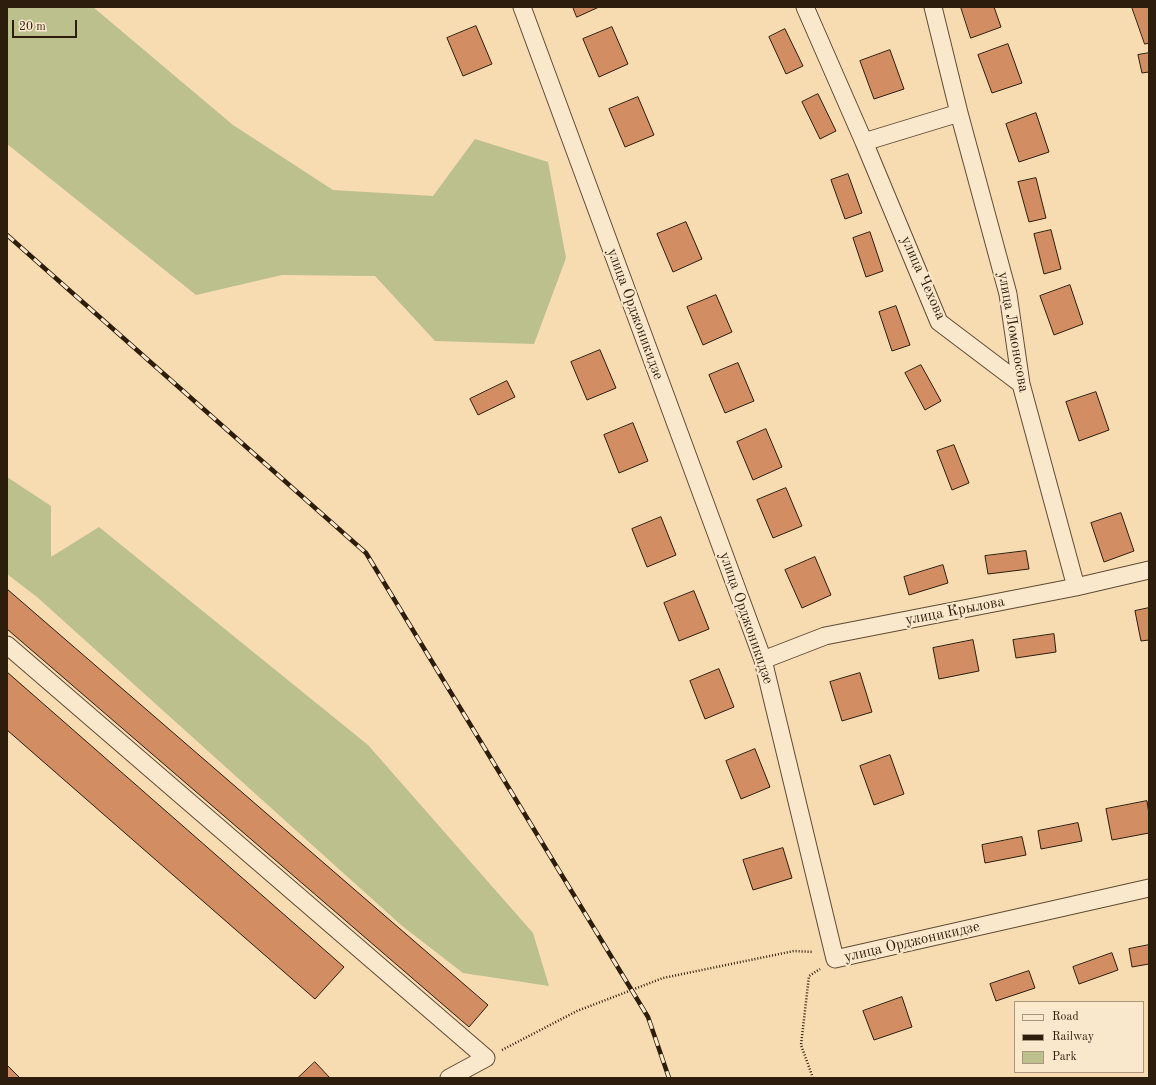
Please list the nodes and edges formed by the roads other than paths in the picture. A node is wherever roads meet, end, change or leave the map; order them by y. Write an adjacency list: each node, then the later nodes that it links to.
1 (522, 7): 10 (street, улица Орджоникидзе)
2 (805, 7): 5 (street, улица Чехова)
3 (933, 7): 4 (street, улица Ломоносова)
4 (960, 112): 5 (street); 6 (street, улица Ломоносова)
5 (864, 142): 6 (street, улица Чехова)
6 (1021, 384): 8 (street, улица Ломоносова)
7 (1149, 570): 8 (street, улица Крылова)
8 (1076, 587): 10 (street, улица Крылова)
9 (7, 645): 12 (street)
10 (763, 660): 11 (street, улица Орджоникидзе)
11 (1149, 888)
12 (449, 1078)

